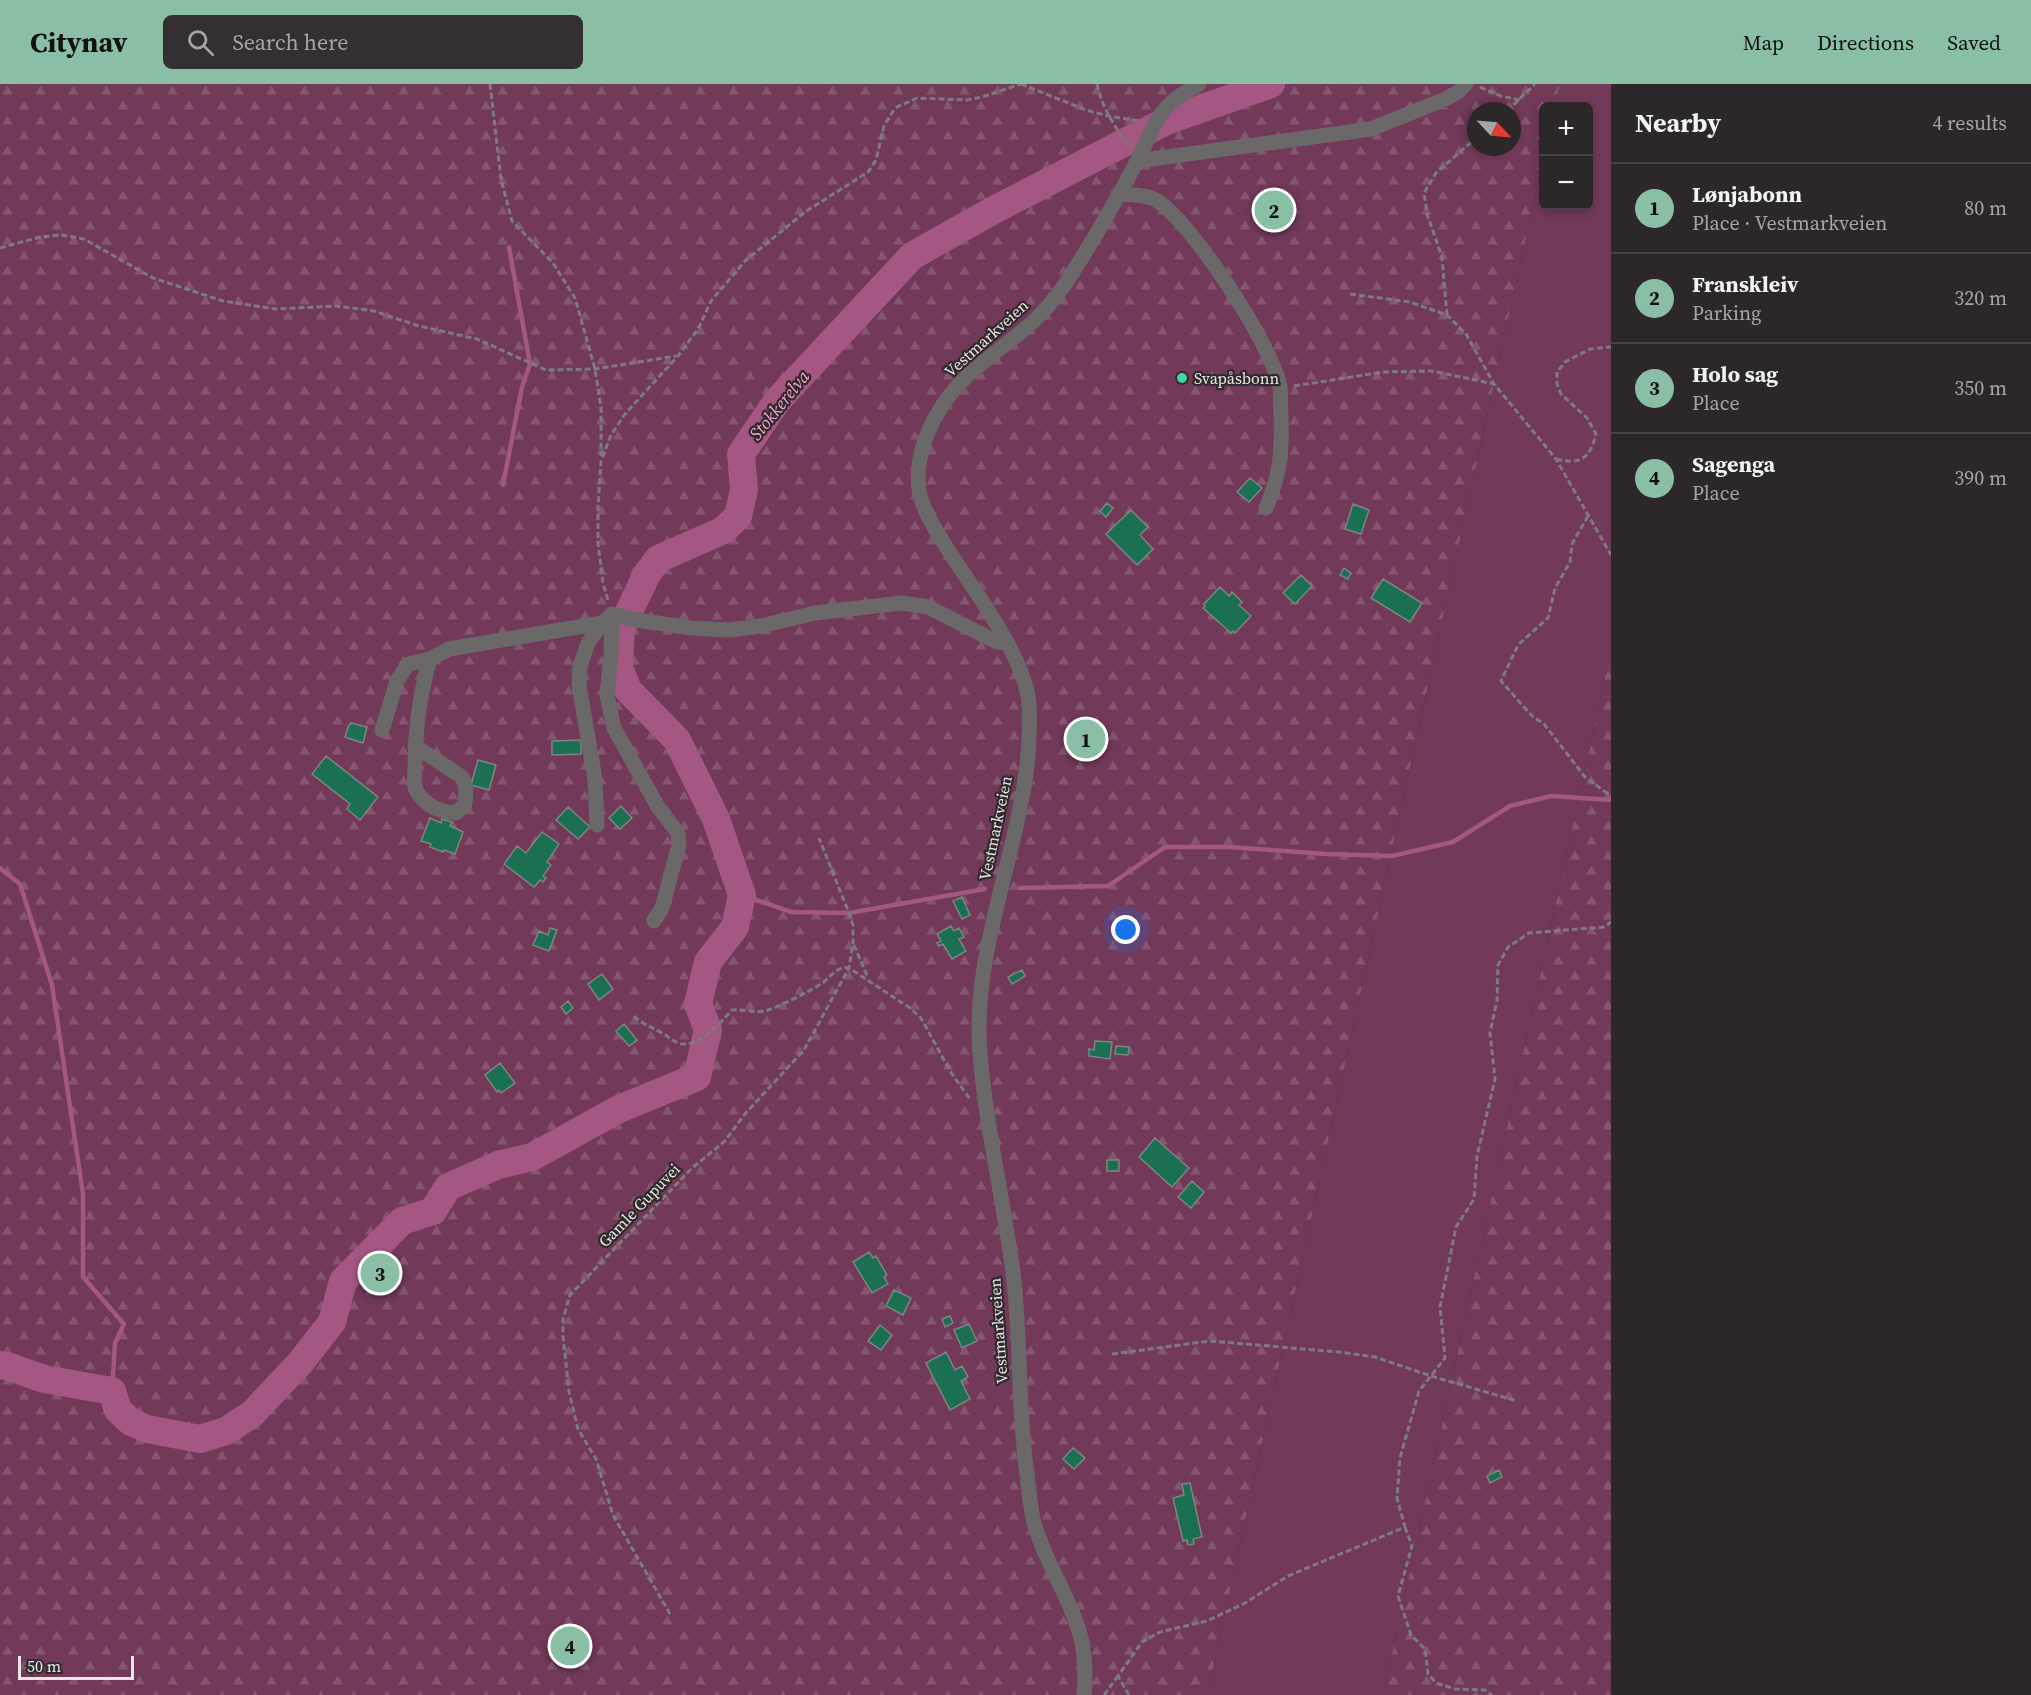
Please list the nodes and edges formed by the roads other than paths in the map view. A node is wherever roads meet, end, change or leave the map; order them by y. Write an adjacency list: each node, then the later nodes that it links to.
1 (1199, 84): 3 (street, Vestmarkveien)
2 (1466, 84): 3 (street)
3 (1137, 161): 4 (street, Vestmarkveien)
4 (1118, 194): 5 (street); 7 (street, Vestmarkveien)
5 (1266, 508)
6 (607, 619): 7 (street); 8 (street); 11 (street); 12 (street)
7 (1007, 644): 13 (street, Vestmarkveien)
8 (430, 659): 9 (street); 10 (street)
9 (382, 730)
10 (415, 746): 10 (street)
11 (597, 825)
12 (654, 921)
13 (1084, 1695)

